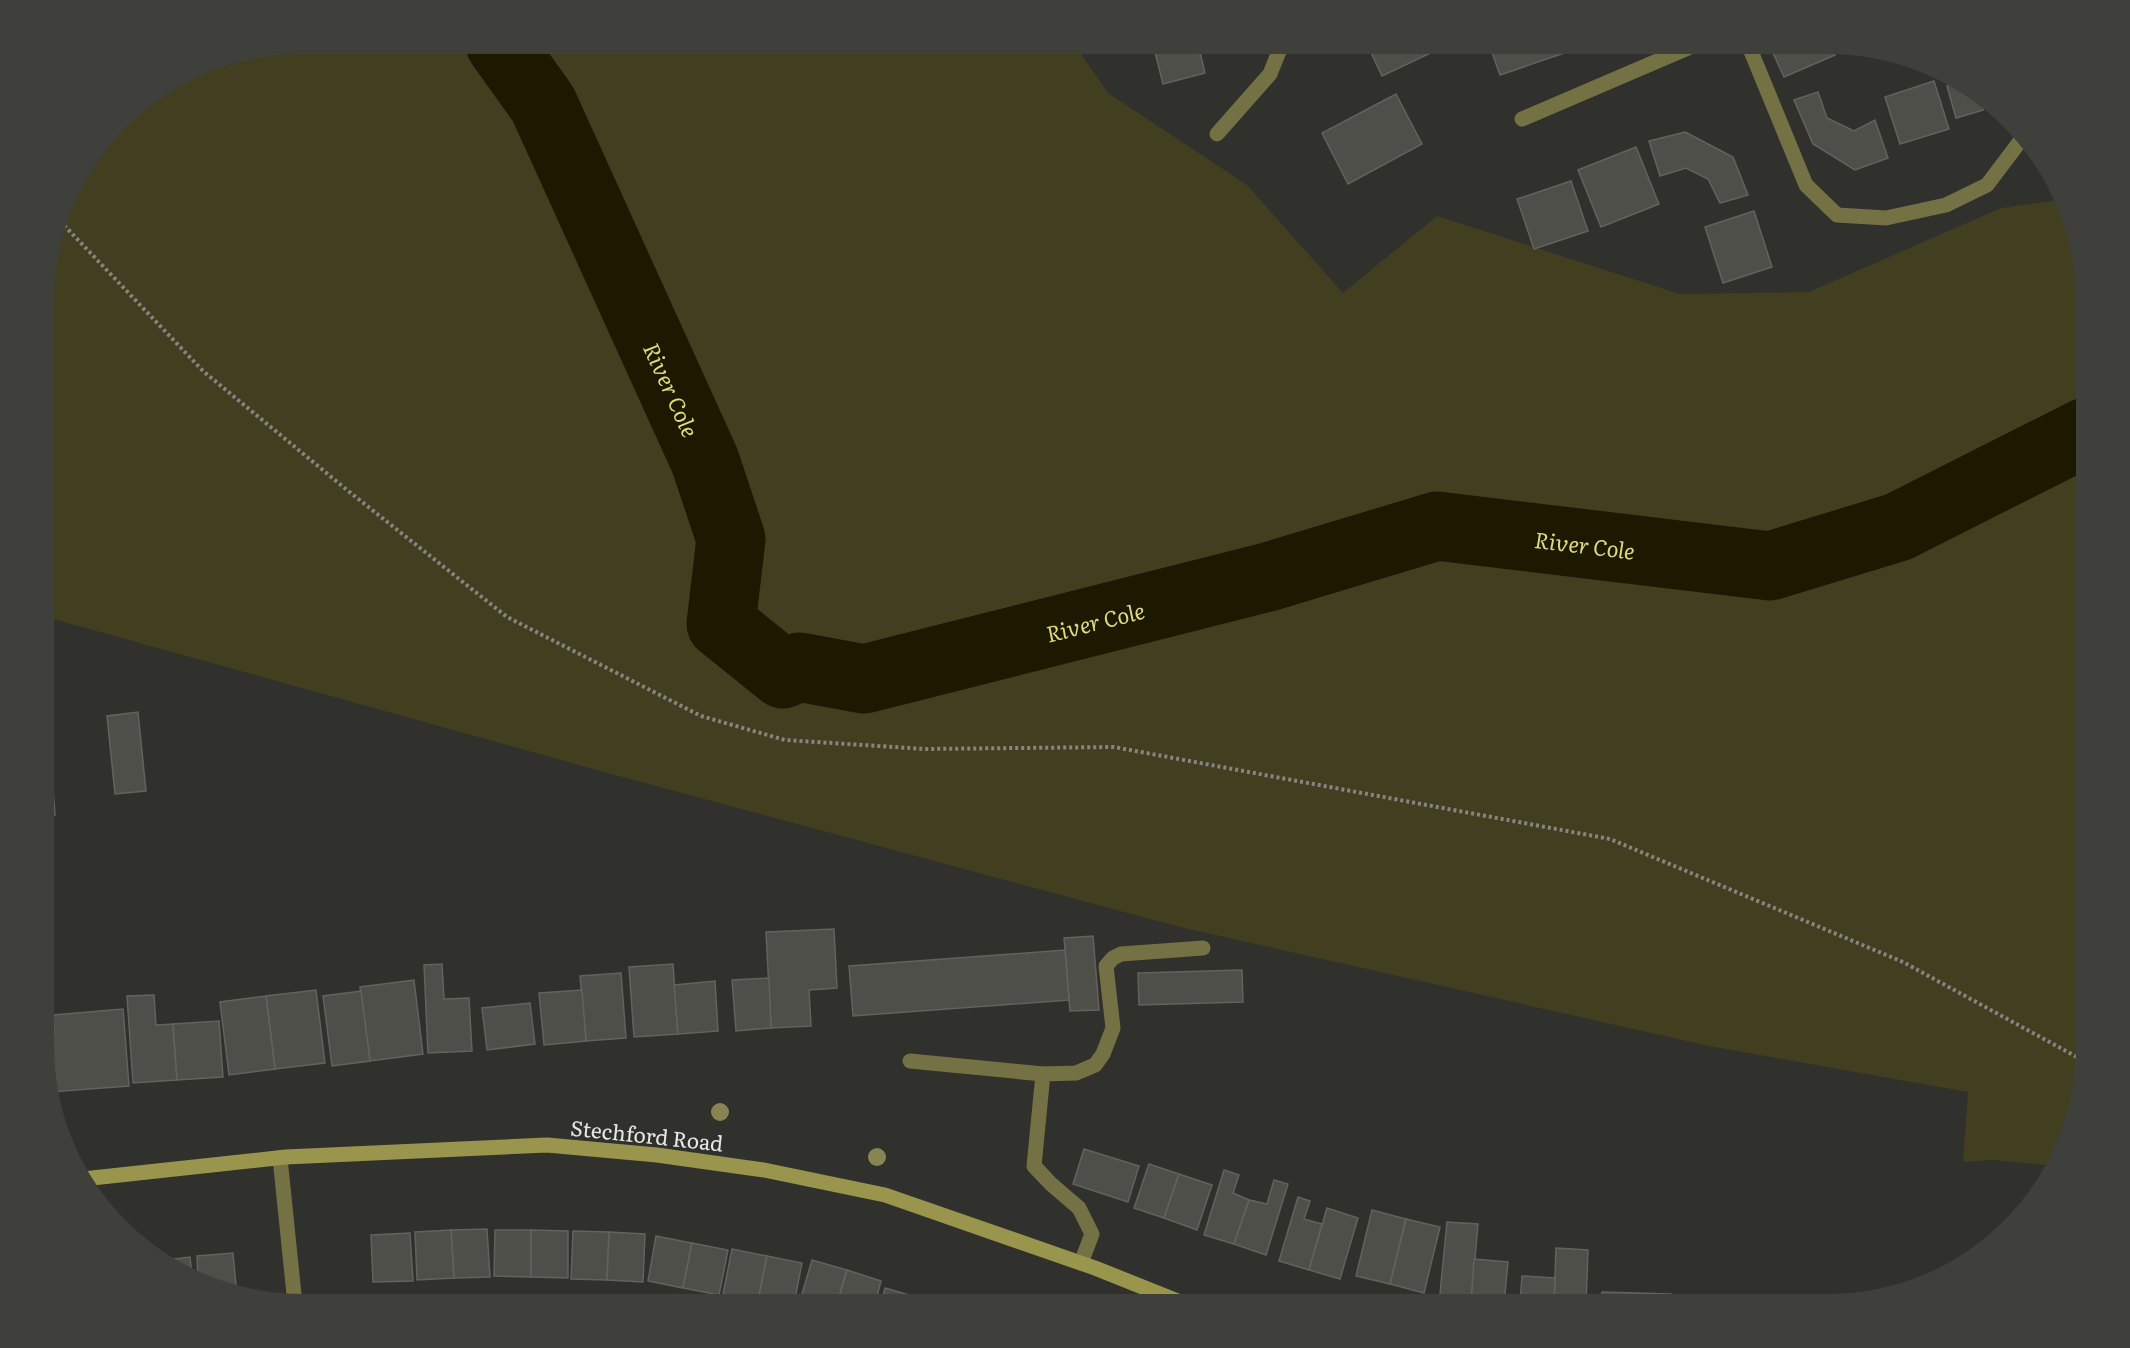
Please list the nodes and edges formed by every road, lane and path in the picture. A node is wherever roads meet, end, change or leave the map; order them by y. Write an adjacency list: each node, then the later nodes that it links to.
1 (1278, 54): 5 (street)
2 (1674, 54): 4 (street)
3 (1752, 54): 6 (street)
4 (1522, 119)
5 (1217, 134)
6 (2019, 143)
7 (66, 227): 9 (path)
8 (1203, 948): 11 (street)
9 (2075, 1056)
10 (910, 1061): 11 (street)
11 (1042, 1074): 14 (street)
12 (280, 1158): 13 (main road, Stechford Road); 14 (main road, Stechford Road); 15 (street)
13 (92, 1178)
14 (1081, 1263): 16 (main road, Stechford Road)
15 (294, 1293)
16 (1160, 1294)

